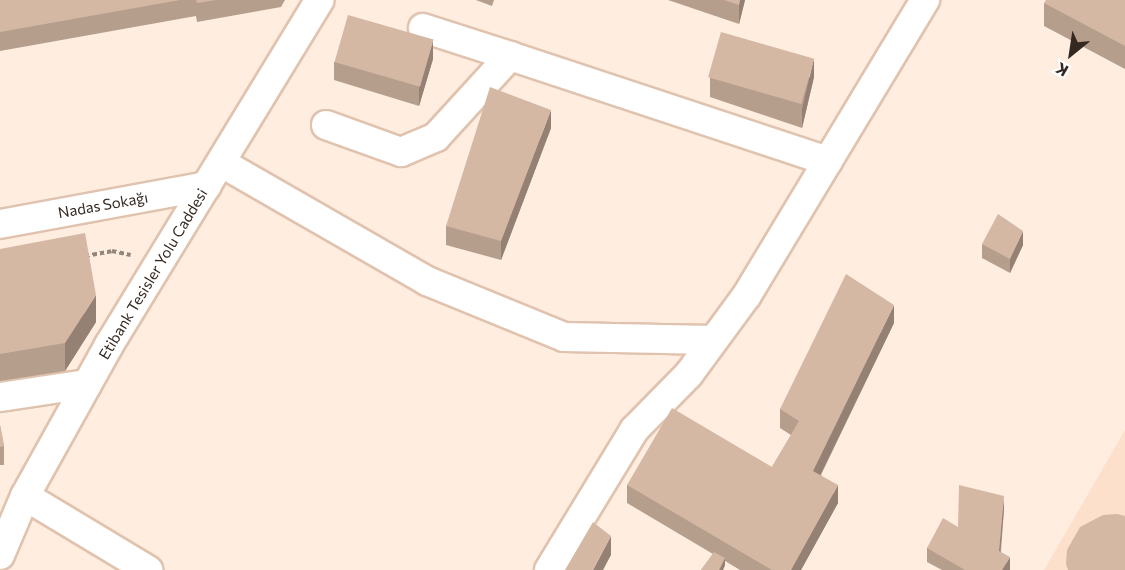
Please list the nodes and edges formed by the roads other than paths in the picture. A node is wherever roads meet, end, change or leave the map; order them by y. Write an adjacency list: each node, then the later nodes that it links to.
1 (320, 0): 7 (street, Etibank Tesisler Yolu Caddesi)
2 (925, 0): 6 (street)
3 (423, 28): 4 (street)
4 (510, 56): 5 (street); 6 (street)
5 (326, 125)
6 (828, 161): 9 (street)
7 (214, 175): 8 (street, Nadas Sokağı); 9 (street); 10 (street, Etibank Tesisler Yolu Caddesi)
8 (0, 224)
9 (713, 340): 15 (street)
10 (87, 384): 11 (street); 12 (street, Etibank Tesisler Yolu Caddesi)
11 (0, 397)
12 (25, 496): 13 (street, Etibank Tesisler Yolu Caddesi); 14 (street)
13 (0, 555)
14 (148, 570)
15 (549, 570)

